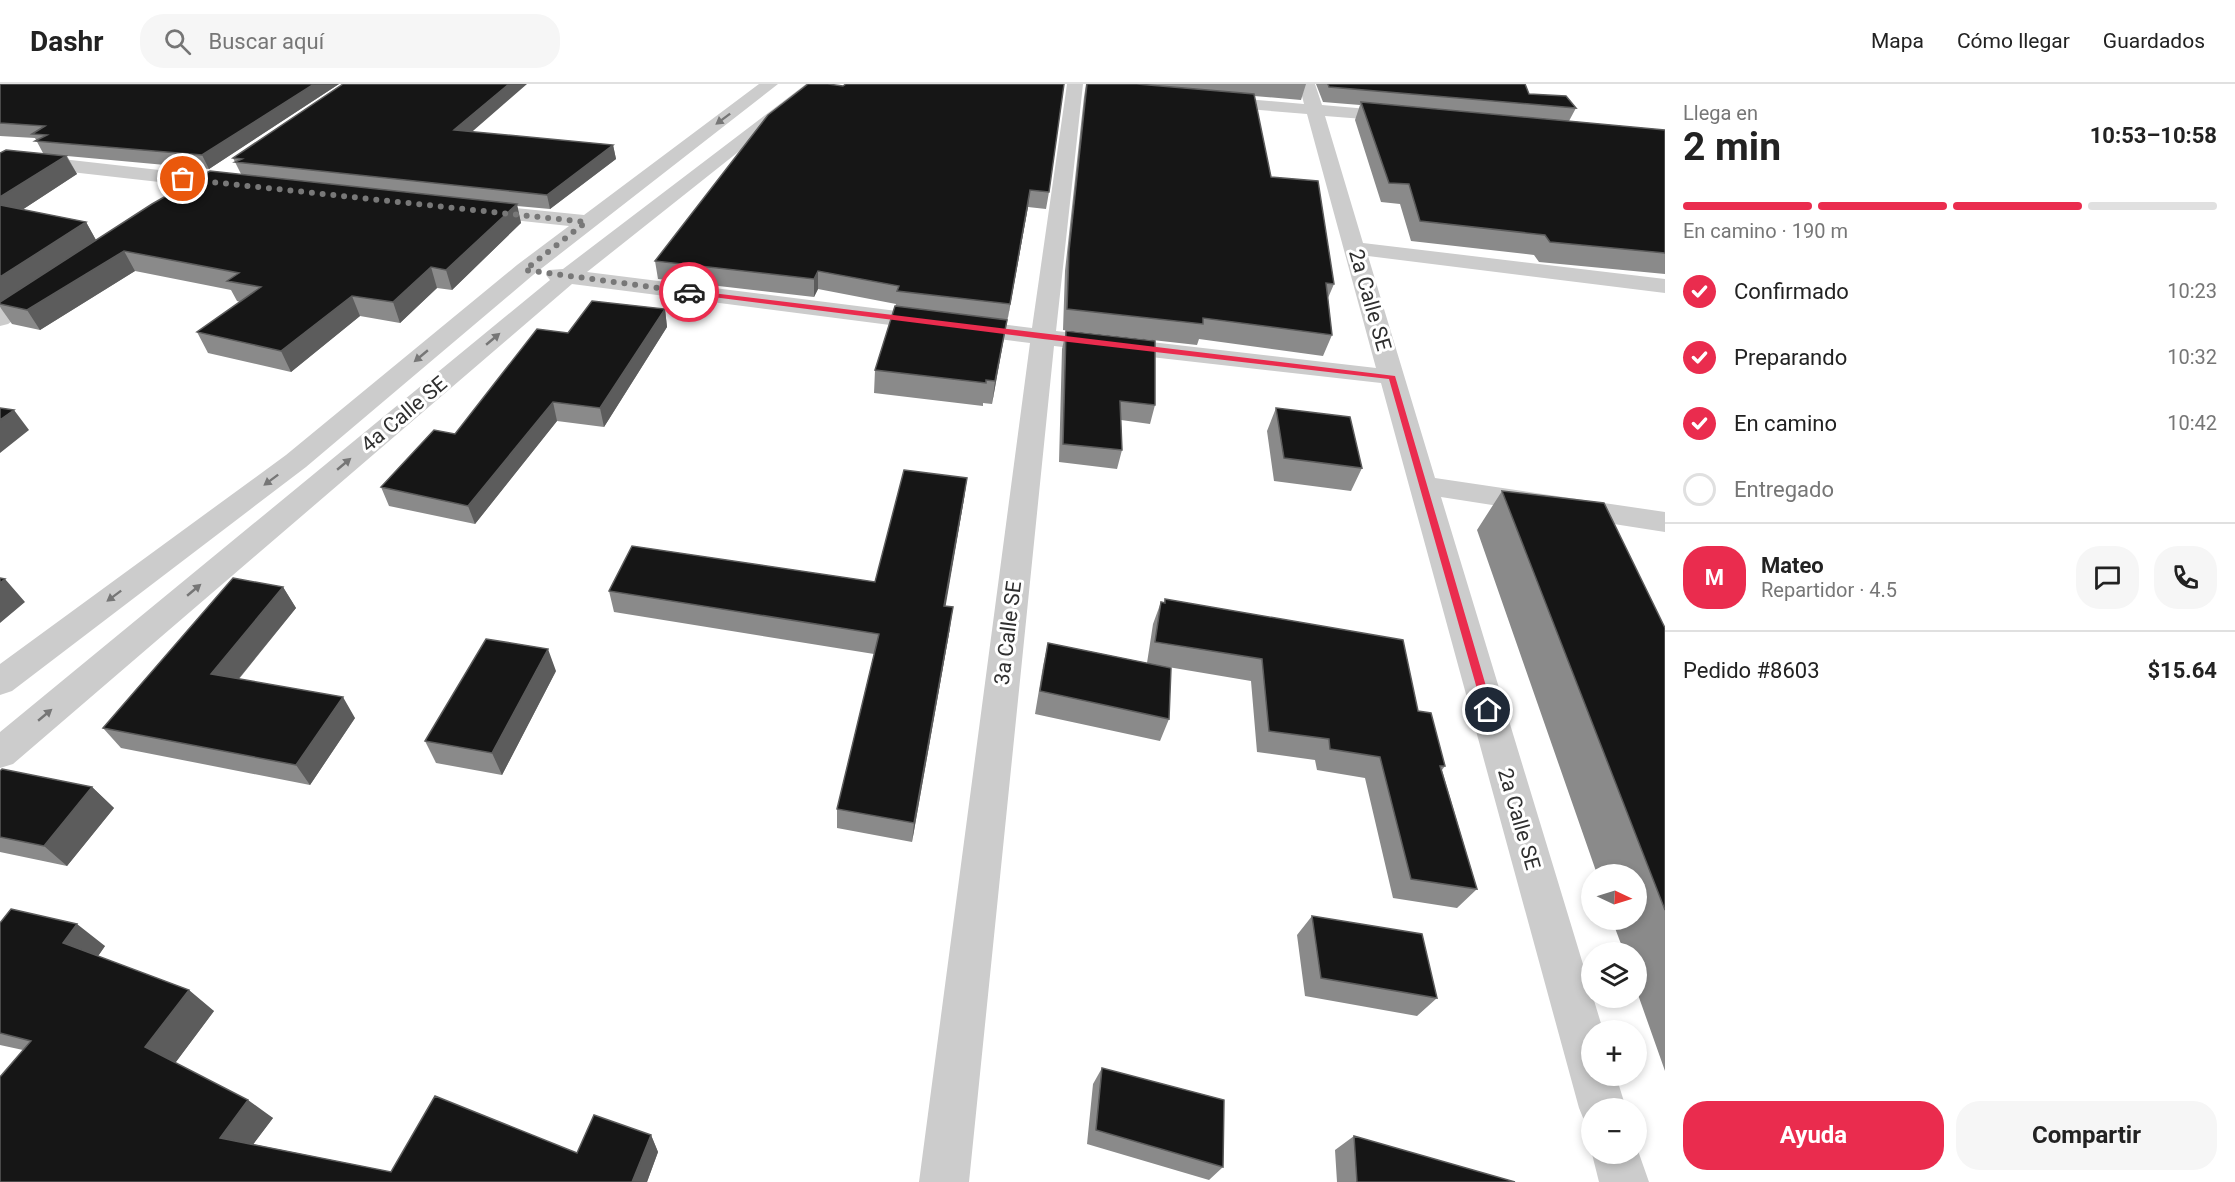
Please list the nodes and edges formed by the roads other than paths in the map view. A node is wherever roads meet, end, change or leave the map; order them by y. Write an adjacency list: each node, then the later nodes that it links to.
1 (770, 84): 13 (street, 4a Calle SE, one-way to 13)
2 (816, 84): 16 (street, 4a Calle SE)
3 (1073, 88): 20 (street, 3a Calle SE)
4 (1311, 97): 5 (street); 6 (street); 14 (street, 2a Calle SE)
5 (1189, 99)
6 (1420, 118)
7 (0, 158): 9 (street)
8 (235, 162): 9 (street)
9 (206, 181): 10 (street); 11 (street)
10 (253, 186)
11 (176, 201)
12 (456, 208): 13 (street)
13 (586, 222): 15 (street, 4a Calle SE)
14 (1355, 248): 18 (street); 21 (street, 2a Calle SE)
15 (525, 270): 16 (street); 24 (street, 4a Calle SE, one-way to 24)
16 (568, 276): 20 (street); 25 (street, 4a Calle SE, one-way to 16)
17 (59, 280): 19 (street)
18 (1665, 286)
19 (0, 319)
20 (1043, 337): 21 (street); 28 (street, 3a Calle SE)
21 (1392, 377): 22 (street, 2a Calle SE)
22 (1423, 485): 23 (street); 26 (street, 2a Calle SE)
23 (1665, 522)
24 (0, 682)
25 (0, 753)
26 (1581, 1032)
27 (1619, 1164): 29 (street)
28 (944, 1182)
29 (1624, 1182)

